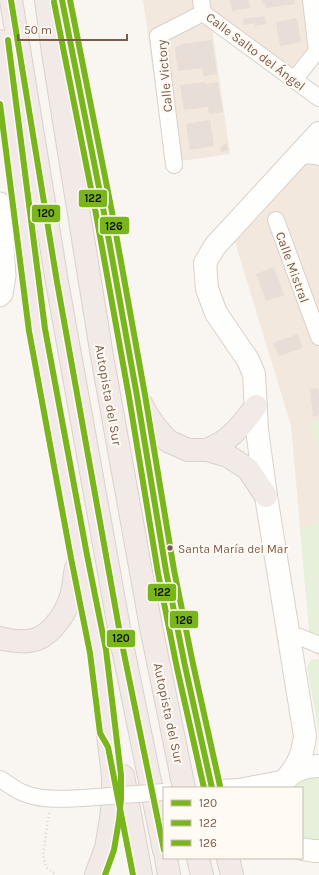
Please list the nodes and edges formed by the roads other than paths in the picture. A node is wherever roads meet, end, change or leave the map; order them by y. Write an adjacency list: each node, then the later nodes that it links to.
1 (11, 0): 35 (highway)
2 (46, 0): 31 (highway, Autopista del Sur)
3 (62, 0): 16 (highway)
4 (311, 0): 7 (street)
5 (202, 7): 7 (street, Calle Salto del Ángel); 11 (street, Calle Victory)
6 (0, 41): 20 (highway)
7 (294, 80): 8 (street, Calle Salto del Ángel)
8 (319, 98)
9 (318, 135): 10 (main road)
10 (309, 156): 17 (main road)
11 (174, 165)
12 (0, 202): 14 (street)
13 (276, 220): 15 (street, Calle Mistral)
14 (0, 297)
15 (319, 337)
16 (137, 396): 18 (highway); 32 (highway)
17 (256, 406): 18 (highway); 19 (main road)
18 (207, 450): 19 (highway)
19 (266, 496): 21 (main road)
20 (79, 557): 22 (highway); 25 (highway)
21 (289, 636): 23 (street); 24 (main road)
22 (0, 638)
23 (319, 645): 24 (street)
24 (293, 657): 26 (main road)
25 (108, 731): 41 (highway); 42 (highway)
26 (305, 736): 27 (main road); 30 (main road)
27 (319, 756)
28 (319, 766): 30 (main road)
29 (0, 779): 34 (street, bridge)
30 (285, 780): 33 (street)
31 (184, 787)
32 (212, 787)
33 (240, 787)
34 (163, 792)
35 (163, 845)
36 (303, 849): 37 (main road)
37 (319, 851)
38 (166, 859): 43 (highway)
39 (198, 859): 44 (highway)
40 (228, 859): 45 (highway)
41 (96, 875)
42 (141, 875)
43 (169, 875)
44 (202, 875)
45 (232, 875)

